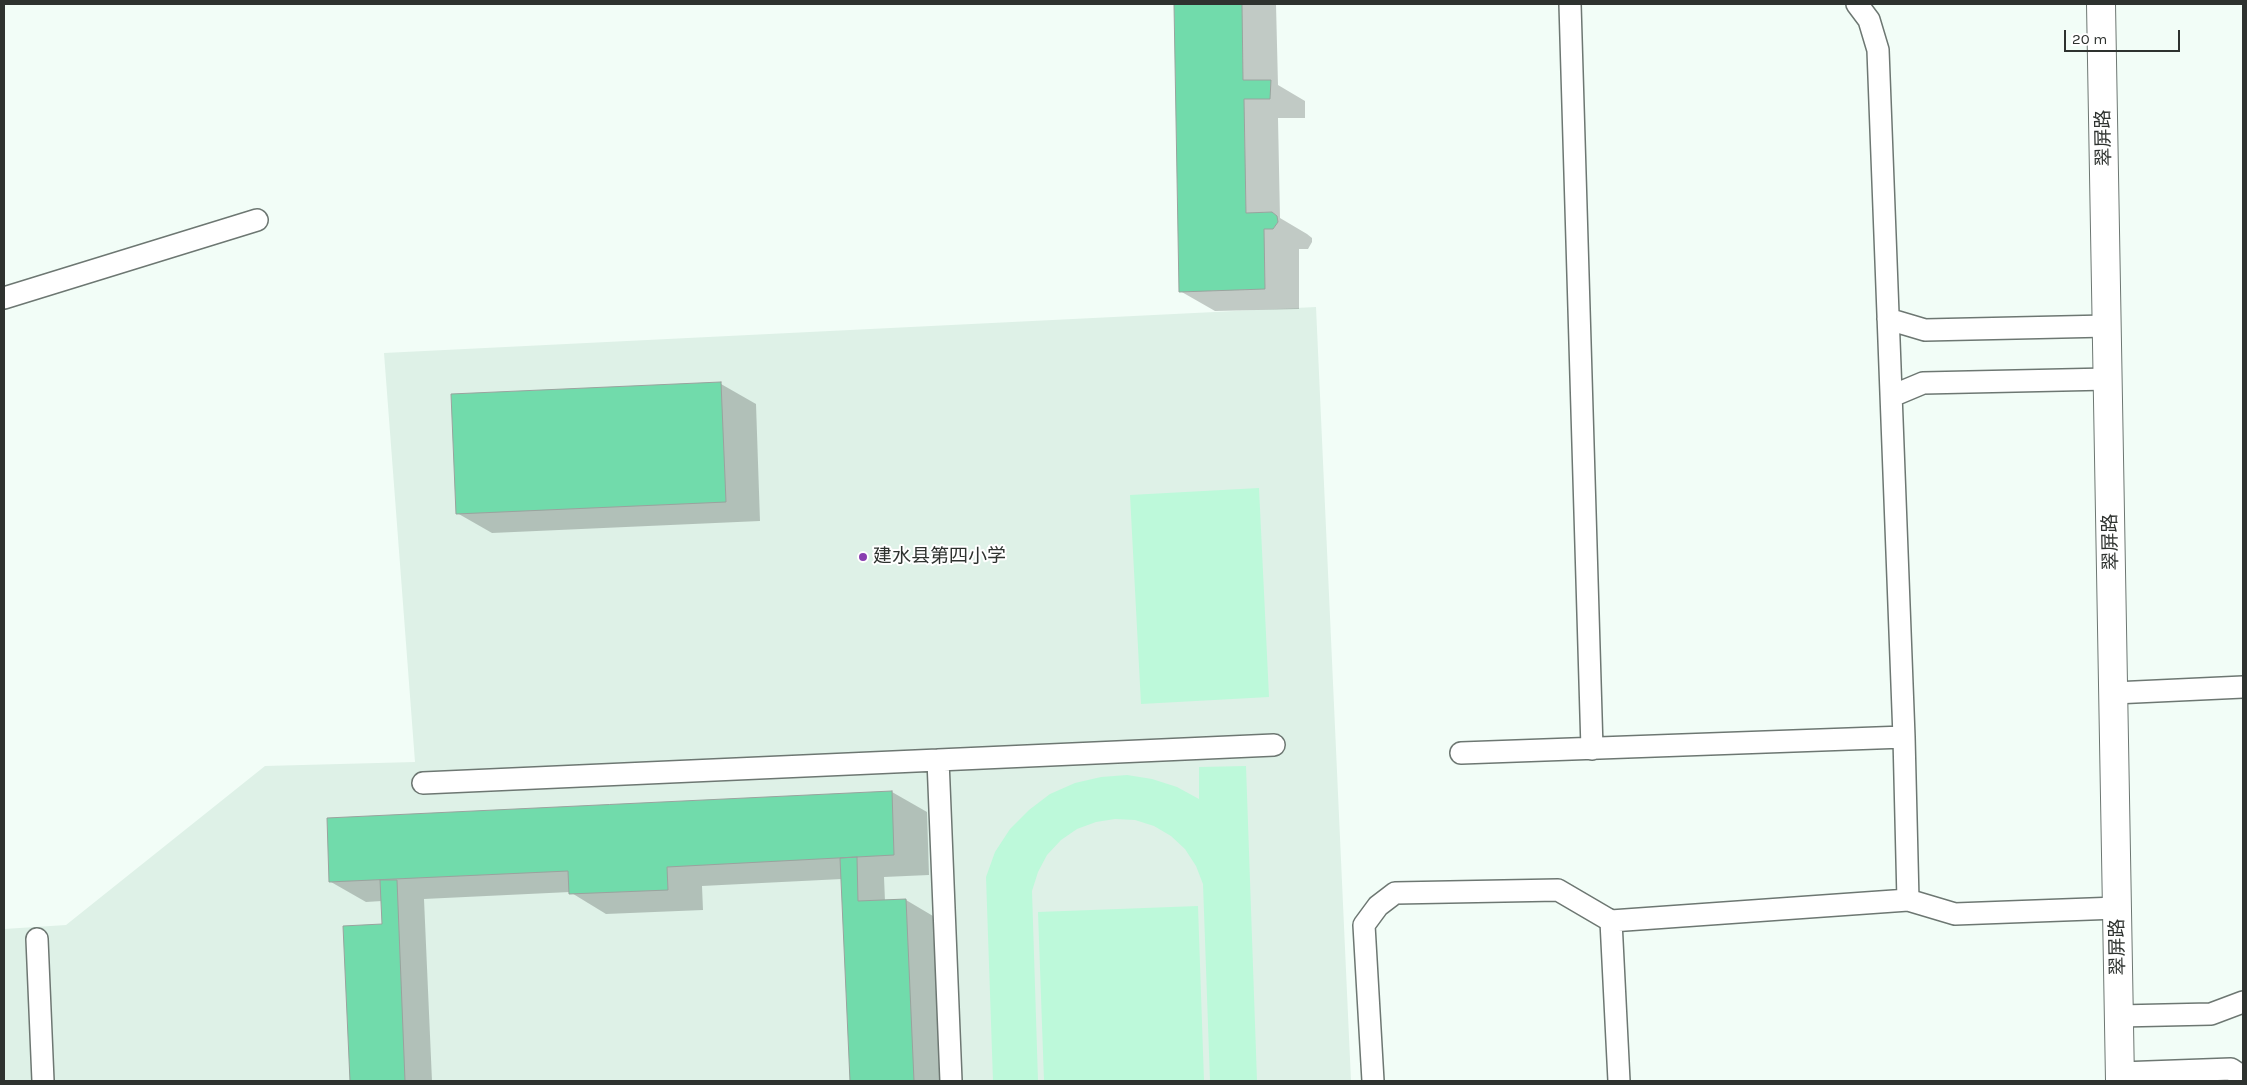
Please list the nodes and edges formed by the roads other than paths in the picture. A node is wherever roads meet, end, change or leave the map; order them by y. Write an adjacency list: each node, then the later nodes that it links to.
1 (1570, 4): 14 (lane)
2 (1857, 4): 6 (lane)
3 (2101, 4): 7 (street, 翠屏路)
4 (257, 220): 5 (lane)
5 (4, 298)
6 (1888, 319): 7 (lane); 9 (lane)
7 (2107, 326): 8 (street, 翠屏路)
8 (2108, 379): 9 (lane); 11 (street, 翠屏路)
9 (1892, 396): 12 (lane)
10 (2243, 687): 11 (lane)
11 (2114, 693): 19 (street, 翠屏路)
12 (1904, 737): 14 (lane); 18 (lane)
13 (1274, 745): 16 (lane)
14 (1592, 748): 15 (lane)
15 (1462, 753)
16 (938, 760): 17 (lane); 27 (lane)
17 (423, 783)
18 (1908, 900): 19 (lane); 20 (lane)
19 (2117, 908): 23 (street, 翠屏路)
20 (1611, 921): 28 (lane); 29 (lane)
21 (37, 939): 26 (lane)
22 (2243, 1002): 23 (lane)
23 (2119, 1016): 24 (street, 翠屏路)
24 (2120, 1077): 25 (lane)
25 (2243, 1077)
26 (43, 1081)
27 (951, 1081)
28 (1373, 1081)
29 (1619, 1081)

